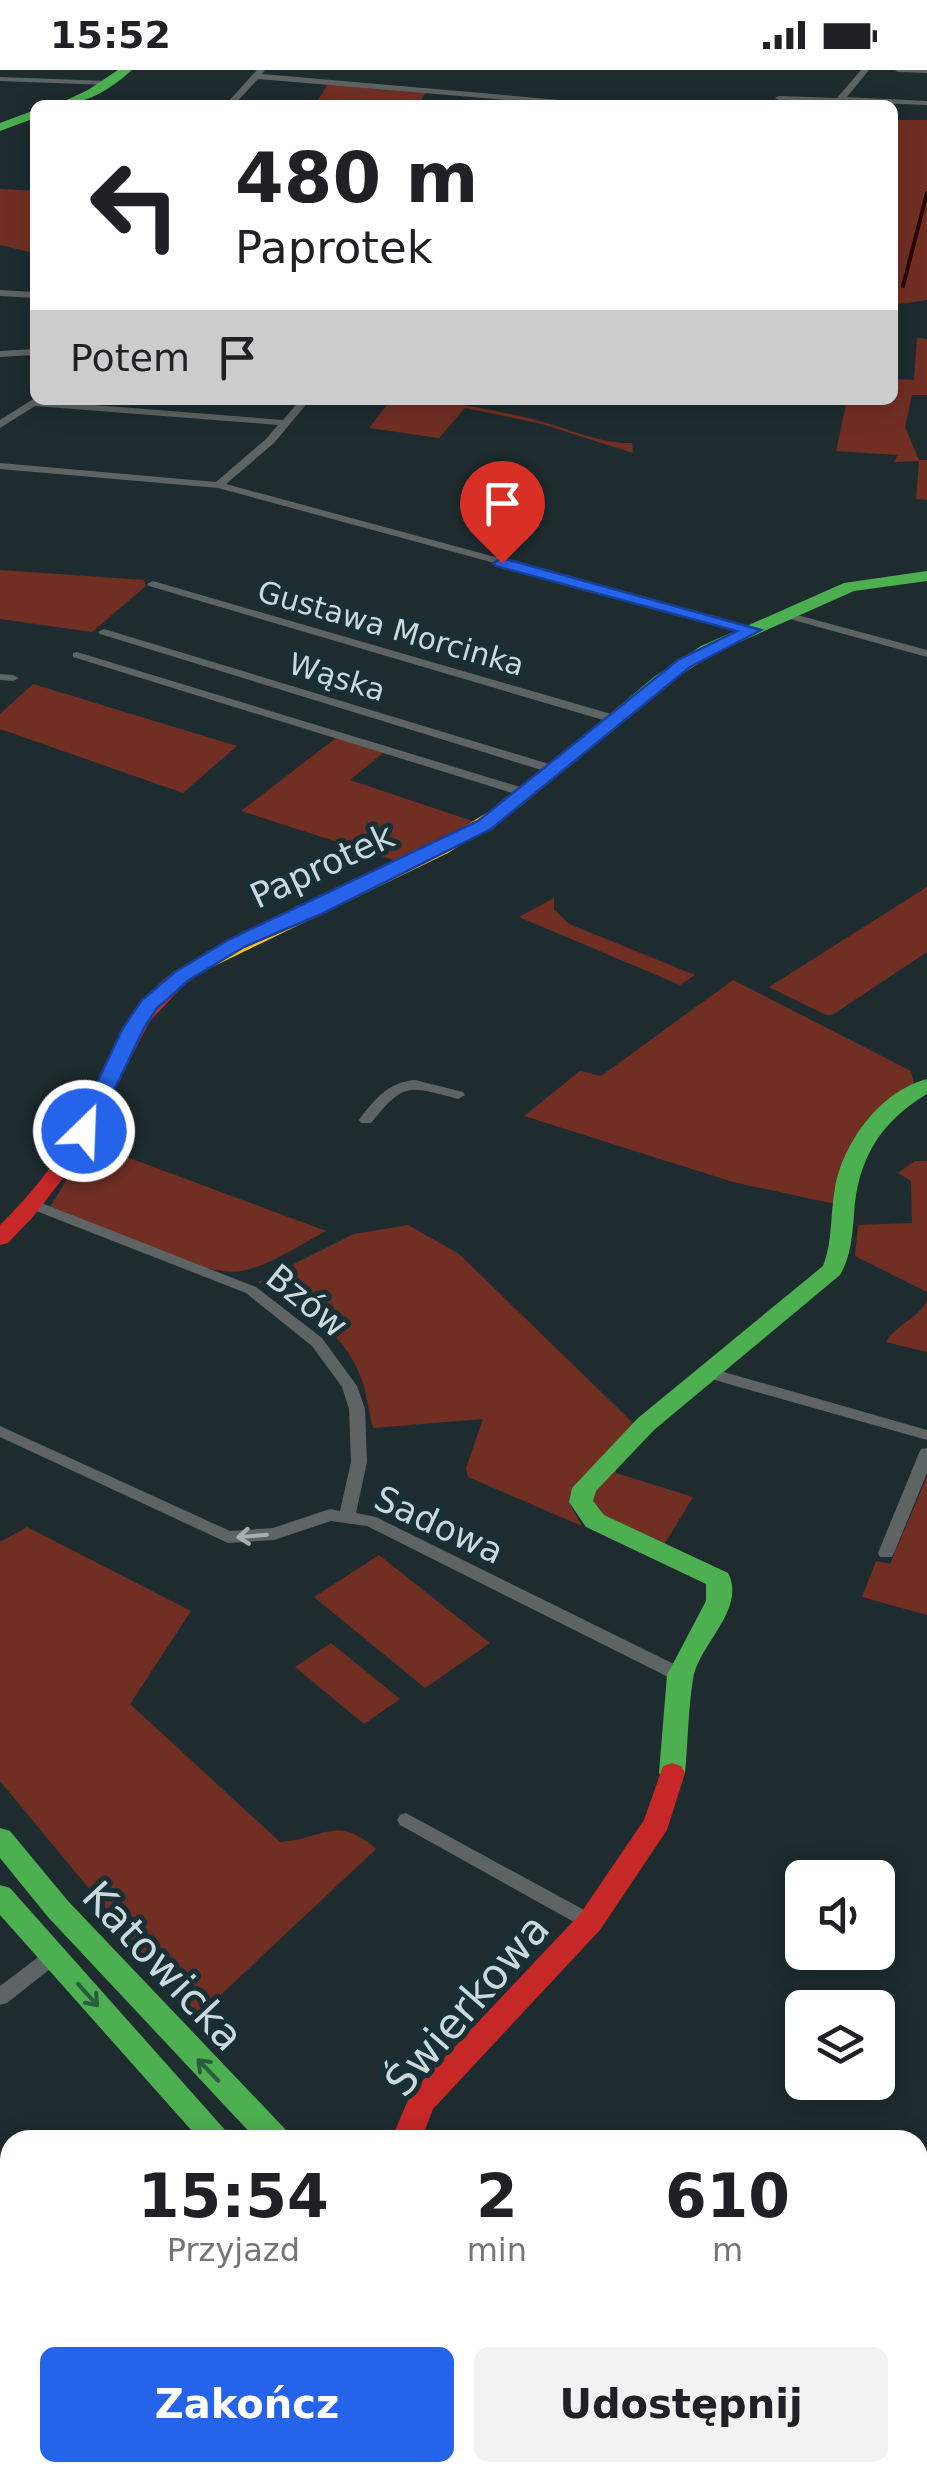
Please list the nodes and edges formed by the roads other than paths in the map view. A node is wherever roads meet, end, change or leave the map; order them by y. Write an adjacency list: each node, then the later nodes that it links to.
1 (865, 70): 8 (street)
2 (898, 70): 3 (street)
3 (927, 72)
4 (259, 73): 10 (street); 11 (street)
5 (117, 76): 6 (street); 9 (street)
6 (0, 78)
7 (779, 98): 8 (street)
8 (841, 99): 12 (street)
9 (71, 100)
10 (234, 100)
11 (542, 100)
12 (862, 100)
13 (898, 102): 14 (street)
14 (927, 103)
15 (30, 116): 16 (street)
16 (0, 127)
17 (0, 292): 18 (street)
18 (30, 295)
19 (30, 352): 20 (street)
20 (0, 354)
21 (31, 405): 25 (street)
22 (72, 405): 24 (street)
23 (301, 405): 24 (street)
24 (286, 423): 27 (street)
25 (0, 425)
26 (0, 466): 27 (street)
27 (218, 485): 31 (street)
28 (927, 576): 30 (street, Paprotek)
29 (153, 584): 35 (street, Gustawa Morcinka)
30 (790, 616): 31 (street, Paprotek); 34 (street)
31 (753, 630): 35 (street, Paprotek)
32 (104, 632): 36 (street, Wąska)
33 (77, 654): 37 (street)
34 (927, 654)
35 (614, 720): 36 (street, Paprotek)
36 (555, 770): 37 (street, Paprotek)
37 (526, 793): 41 (street, Paprotek)
38 (927, 1085): 43 (street, Świerkowa)
39 (458, 1095): 40 (street)
40 (366, 1120)
41 (36, 1206): 42 (street, Paprotek); 47 (street, Bzów)
42 (0, 1238)
43 (710, 1373): 45 (street); 49 (street, Świerkowa)
44 (0, 1431): 47 (street, Sadowa, one-way to 44)
45 (927, 1434)
46 (927, 1453): 48 (street)
47 (347, 1515): 49 (street, Sadowa)
48 (886, 1553)
49 (680, 1675): 53 (street, Świerkowa)
50 (406, 1820): 53 (street, Świerkowa)
51 (0, 1838): 57 (street, Katowicka, one-way to 51)
52 (0, 1896): 54 (street, Katowicka)
53 (590, 1922): 58 (street, Świerkowa)
54 (52, 1956): 55 (street); 56 (street, Katowicka, one-way to 56)
55 (0, 1997)
56 (211, 2130)
57 (267, 2130)
58 (410, 2130)

